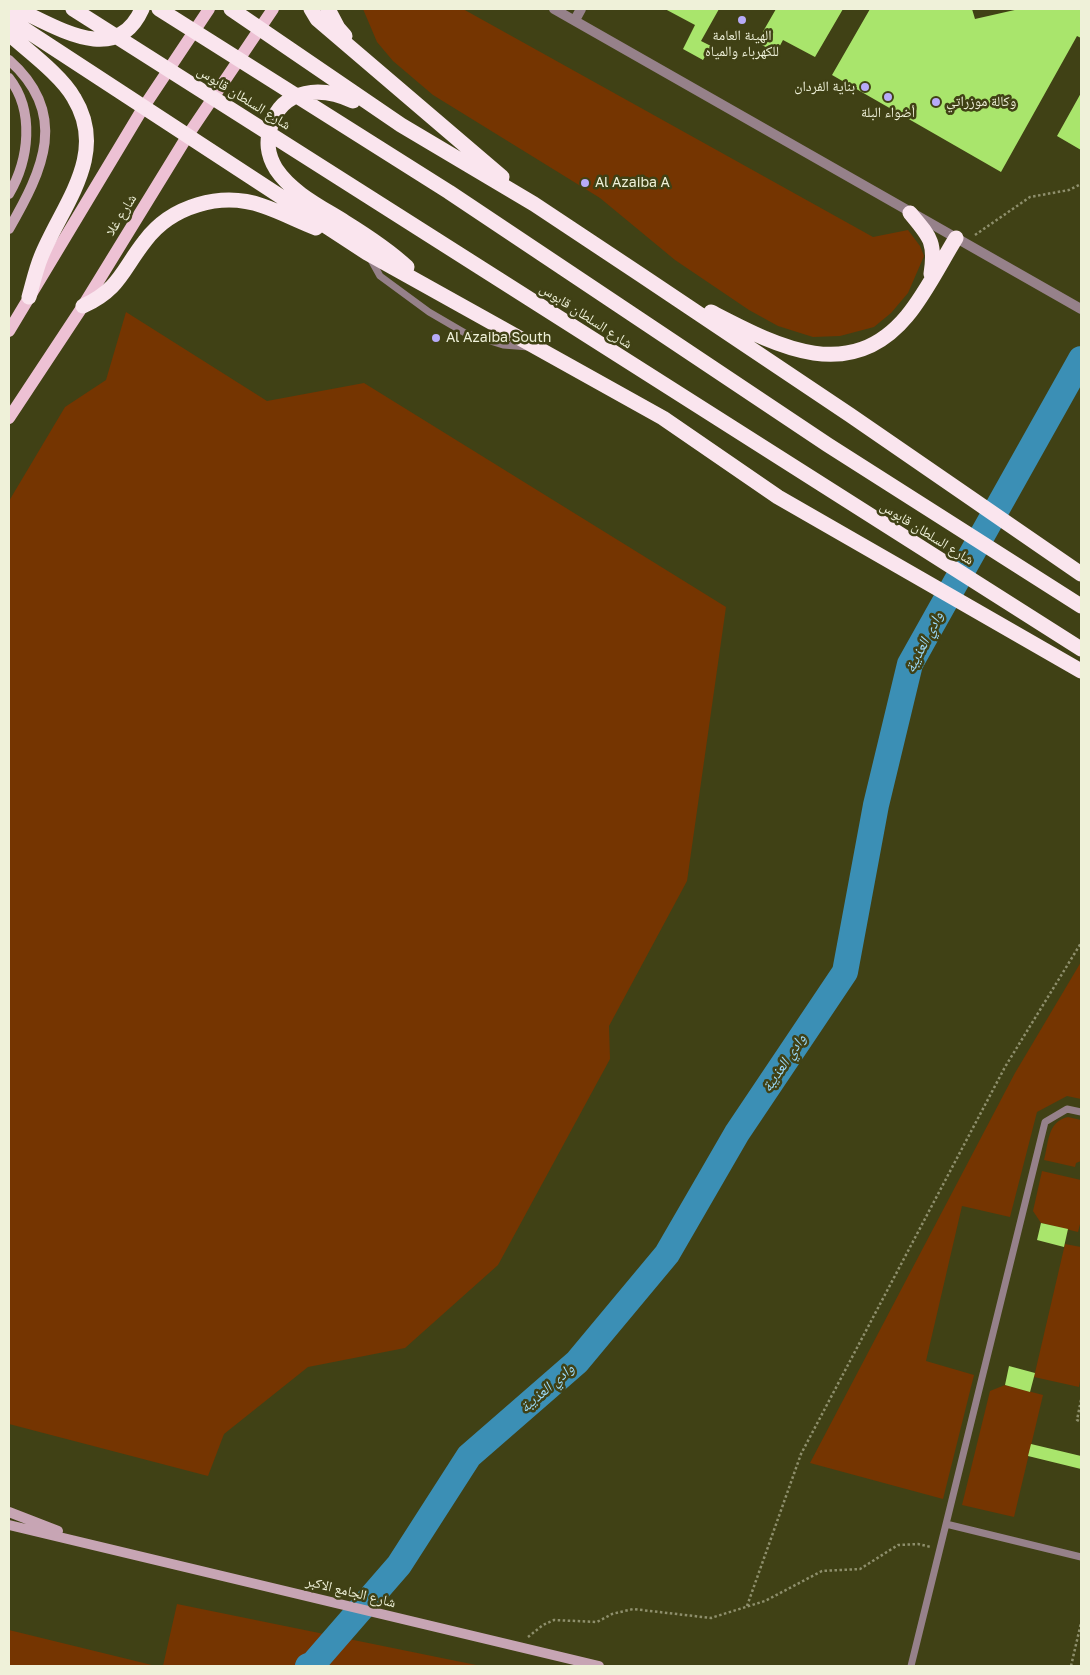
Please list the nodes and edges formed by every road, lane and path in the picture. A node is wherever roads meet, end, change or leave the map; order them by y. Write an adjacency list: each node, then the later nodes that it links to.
1 (17, 9): 3 (highway)
2 (74, 9): 41 (highway, شارع السلطان قابوس)
3 (142, 9)
4 (159, 9): 40 (highway, شارع السلطان قابوس)
5 (208, 9): 19 (main road)
6 (231, 9): 14 (highway)
7 (273, 9): 14 (main road, شارع غلا)
8 (311, 9): 16 (highway)
9 (328, 9): 16 (highway)
10 (554, 9): 13 (street)
11 (581, 9): 13 (street)
12 (9, 19): 19 (highway)
13 (575, 20): 25 (street)
14 (261, 30): 20 (highway); 21 (main road, شارع غلا)
15 (9, 34): 33 (highway)
16 (363, 58): 24 (highway)
17 (9, 60): 26 (street)
18 (9, 78): 23 (street)
19 (143, 108): 21 (highway); 33 (main road)
20 (401, 125): 24 (highway); 32 (highway)
21 (188, 135): 27 (highway); 34 (main road, شارع غلا)
22 (1081, 184): 28 (path)
23 (9, 194)
24 (534, 204): 30 (highway)
25 (910, 213): 28 (street); 31 (highway)
26 (9, 229)
27 (339, 236): 29 (highway); 34 (highway)
28 (961, 241): 31 (highway); 35 (street)
29 (367, 253): 32 (highway); 37 (lane)
30 (641, 275): 31 (highway); 39 (highway)
31 (930, 280)
32 (432, 290): 37 (highway)
33 (29, 297): 36 (main road)
34 (83, 306): 38 (main road, شارع غلا)
35 (1081, 309)
36 (9, 331)
37 (533, 348): 42 (highway)
38 (9, 418)
39 (1081, 574)
40 (1081, 606)
41 (1081, 649)
42 (1081, 671)
43 (1081, 943): 53 (path)
44 (1081, 1112): 48 (lane)
45 (1081, 1400): 46 (path)
46 (1081, 1422)
47 (9, 1512): 50 (street, شارع الجامع الاكبر)
48 (946, 1524): 51 (lane); 52 (lane)
49 (9, 1525): 50 (street, شارع الجامع الاكبر)
50 (96, 1545): 55 (street, شارع الجامع الاكبر)
51 (940, 1549): 53 (path); 57 (lane)
52 (1081, 1557)
53 (747, 1606): 55 (path)
54 (1081, 1623): 58 (path)
55 (517, 1646): 56 (street, شارع الجامع الاكبر)
56 (599, 1666)
57 (911, 1666)
58 (1071, 1666)

